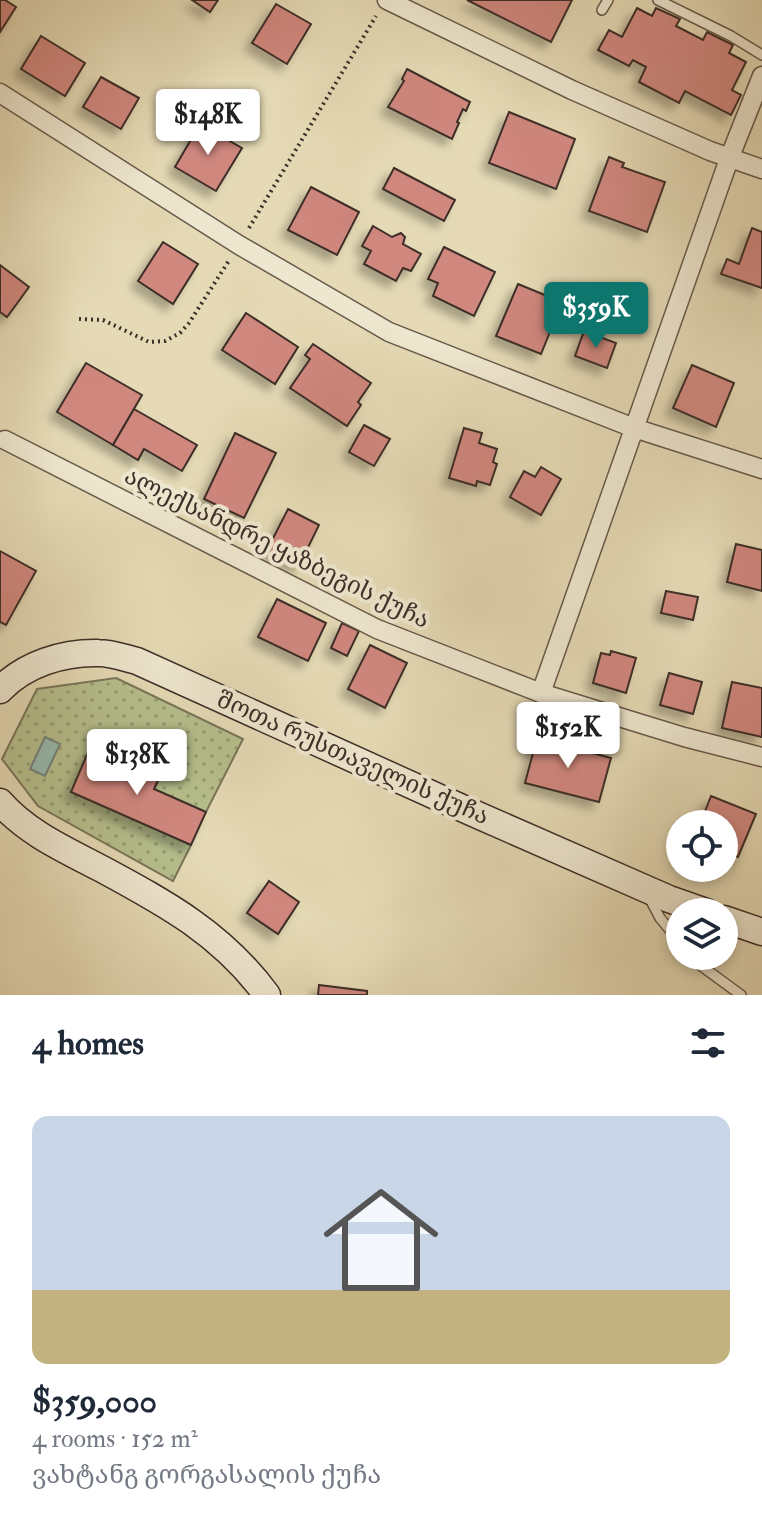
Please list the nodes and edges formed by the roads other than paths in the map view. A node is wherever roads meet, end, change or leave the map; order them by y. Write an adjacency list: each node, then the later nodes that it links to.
1 (658, 0): 3 (lane)
2 (382, 7): 6 (street)
3 (762, 55)
4 (762, 76): 6 (street)
5 (0, 93): 8 (street)
6 (729, 159): 7 (street); 8 (street)
7 (762, 169)
8 (634, 428): 10 (street); 12 (street)
9 (5, 440): 12 (street, ალექსანდრე ყაზბეგის ქუჩა)
10 (762, 469)
11 (2, 686): 15 (main road, შოთა რუსთაველის ქუჩა)
12 (541, 693): 13 (street, ალექსანდრე ყაზბეგის ქუჩა)
13 (762, 757)
14 (0, 802): 21 (main road)
15 (645, 888): 16 (main road, შოთა რუსთაველის ქუჩა); 18 (lane)
16 (670, 898)
17 (738, 924): 19 (main road)
18 (666, 925)
19 (762, 932)
20 (707, 970): 22 (lane)
21 (267, 995)
22 (741, 995)

